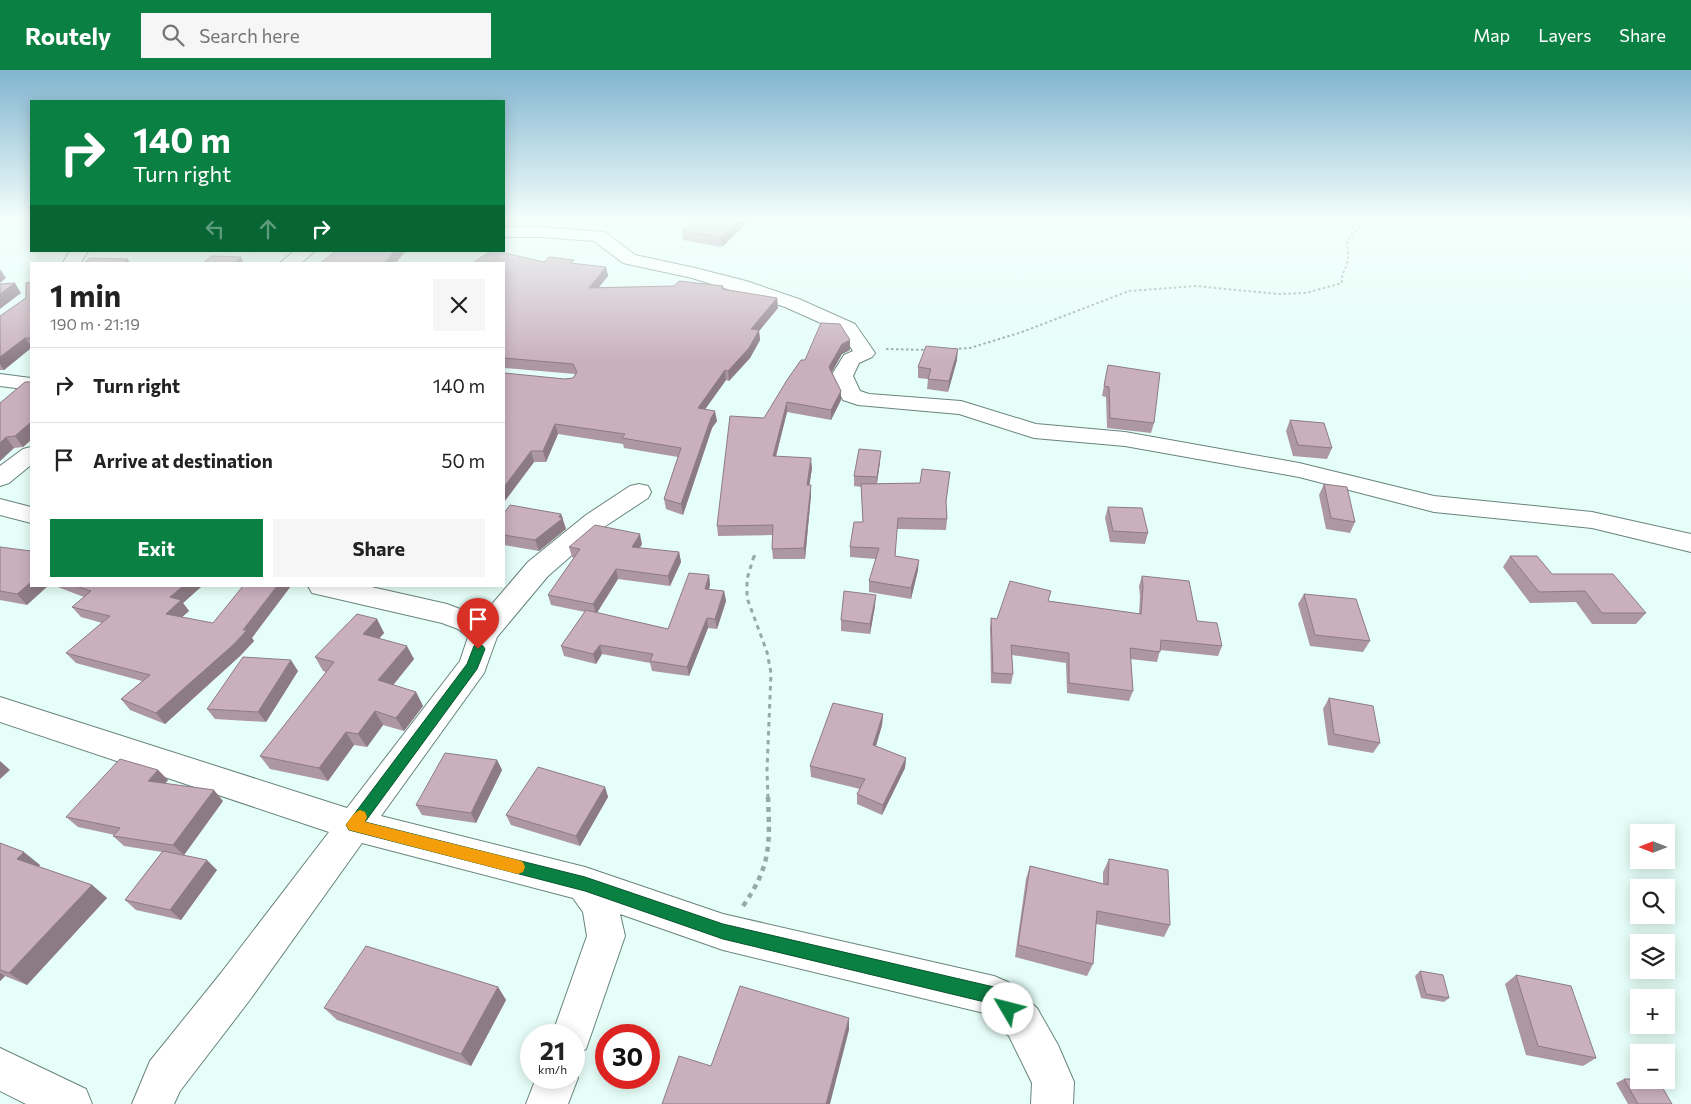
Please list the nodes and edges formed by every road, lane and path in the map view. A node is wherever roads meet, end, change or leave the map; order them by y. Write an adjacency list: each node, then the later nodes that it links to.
1 (663, 266): 5 (street)
2 (1345, 266): 3 (path)
3 (942, 349)
4 (933, 350): 5 (path)
5 (865, 354): 13 (street)
6 (0, 380): 7 (street)
7 (30, 384)
8 (30, 455): 9 (street)
9 (0, 478)
10 (639, 492): 16 (street)
11 (0, 507): 12 (street)
12 (30, 514)
13 (1691, 543)
14 (755, 554): 20 (path)
15 (326, 587): 16 (street)
16 (484, 632): 18 (street)
17 (0, 709): 18 (street)
18 (354, 825): 19 (street); 25 (street)
19 (585, 884): 20 (street); 21 (street)
20 (723, 932): 27 (street)
21 (576, 1024)
22 (0, 1069): 24 (street)
23 (552, 1089): 26 (street)
24 (71, 1104)
25 (153, 1104)
26 (547, 1104)
27 (1052, 1104)

